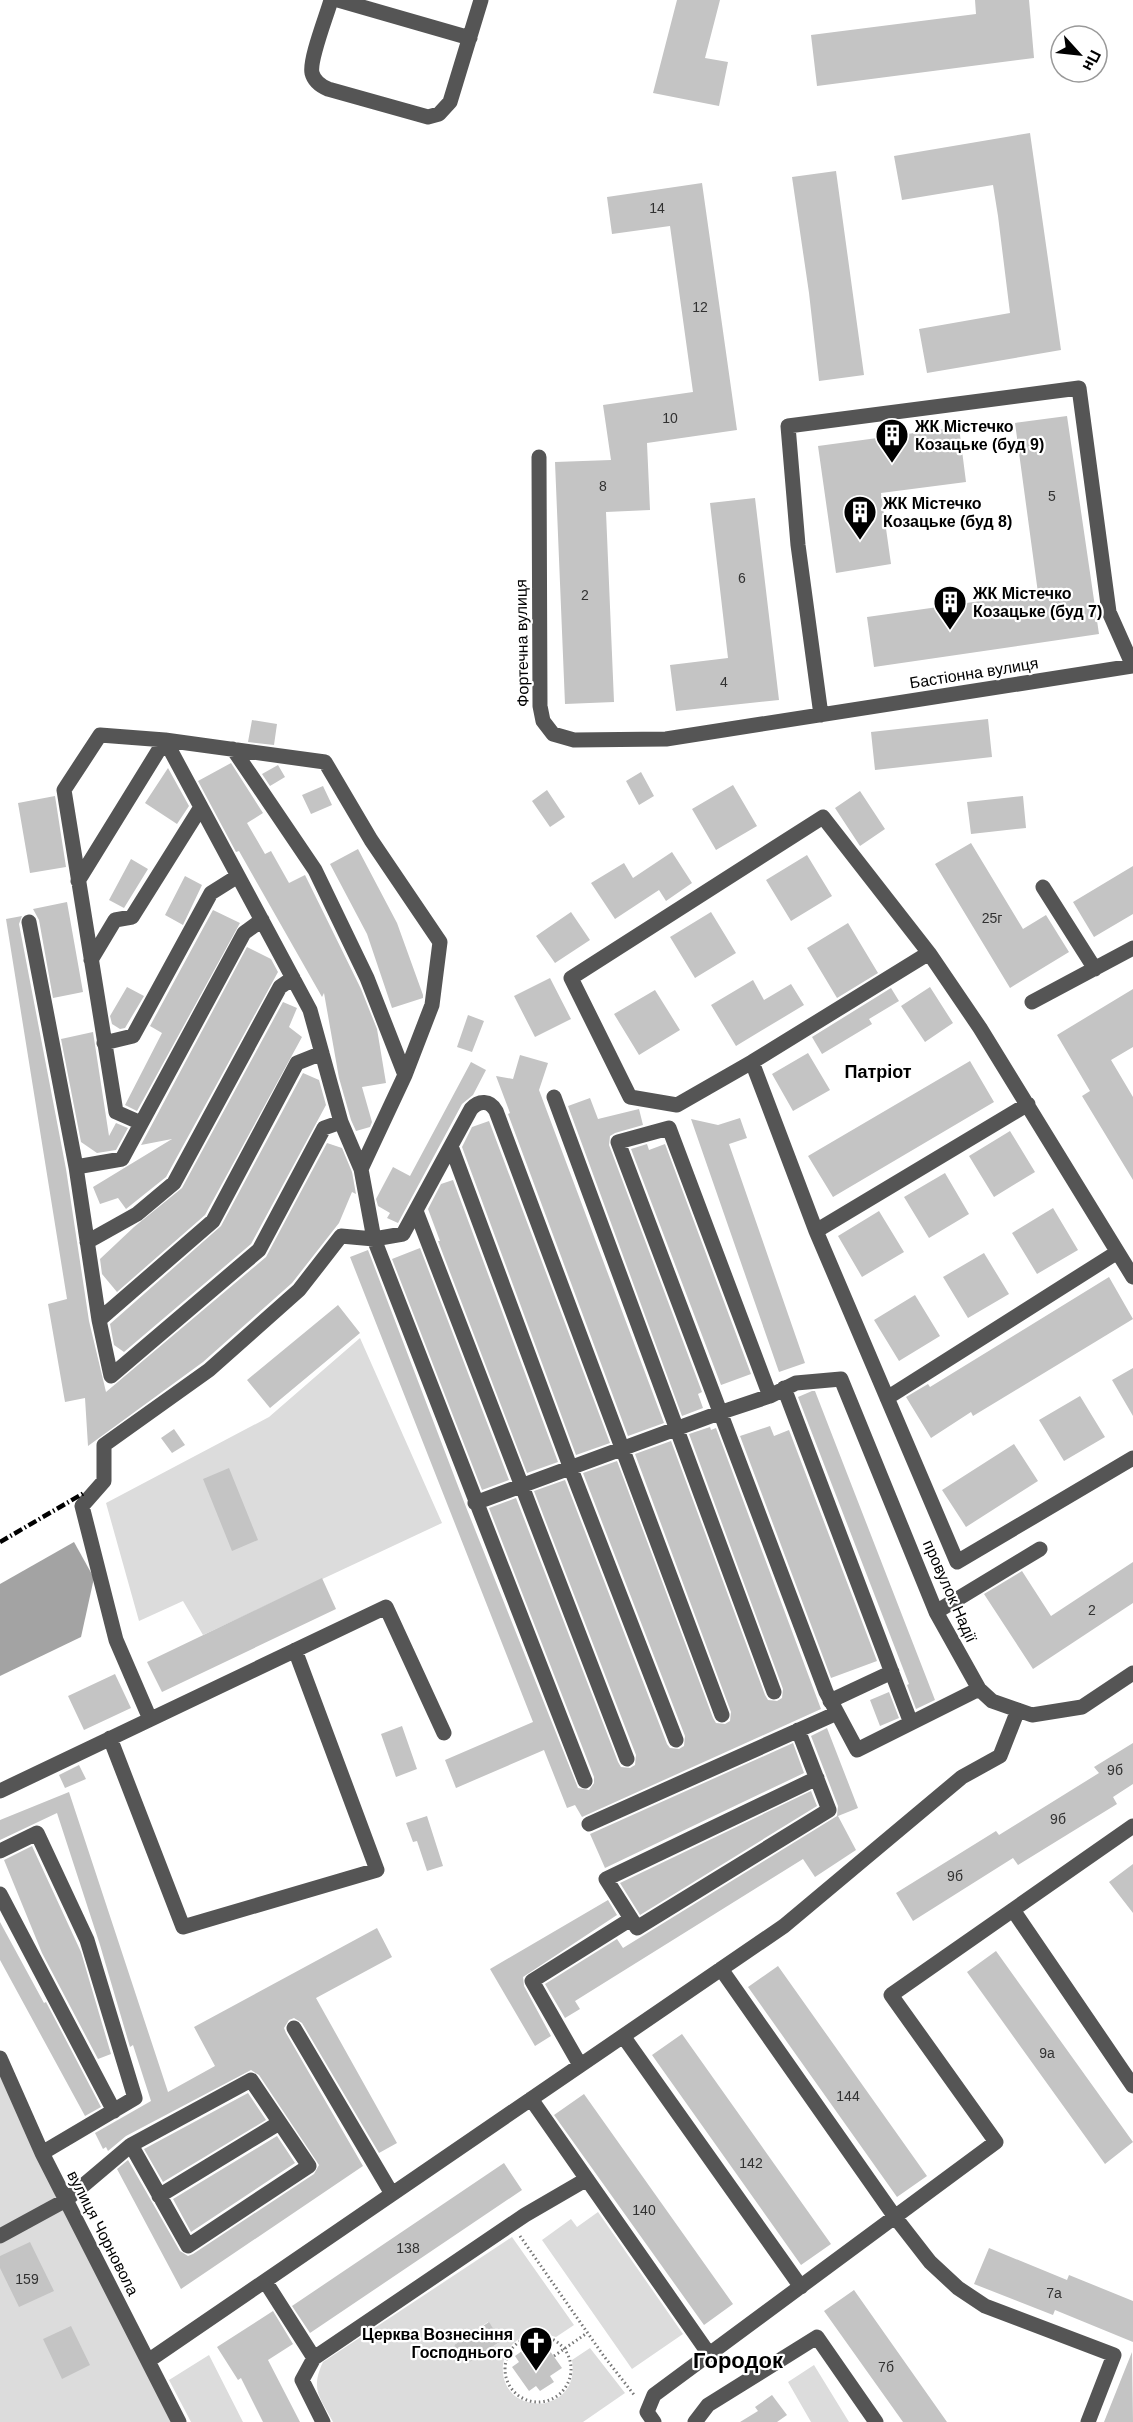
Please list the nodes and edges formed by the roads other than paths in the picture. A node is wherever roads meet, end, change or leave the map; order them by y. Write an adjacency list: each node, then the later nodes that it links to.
1 (332, 0): 4 (street)
2 (338, 0): 4 (street)
3 (481, 0): 4 (street)
4 (470, 38)
5 (539, 457): 7 (street, Фортечна вулиця)
6 (1133, 666): 7 (street, Бастіонна вулиця); 7 (street, Бастіонна вулиця)
7 (821, 715)
8 (165, 740): 9 (street); 10 (street); 12 (street); 12 (street)
9 (233, 749): 25 (street); 25 (street)
10 (201, 807): 11 (street); 18 (street)
11 (238, 876): 14 (street); 22 (street)
12 (78, 881): 18 (street)
13 (1043, 887): 19 (street)
14 (262, 920): 20 (street); 29 (street)
15 (29, 922): 31 (street)
16 (1133, 948): 19 (street)
17 (929, 953): 24 (street); 24 (street); 27 (street)
18 (91, 960): 22 (street)
19 (1095, 969): 21 (street)
20 (293, 978): 23 (street); 36 (street)
21 (1032, 1002)
22 (104, 1043): 29 (street)
23 (322, 1053): 28 (street); 39 (street)
24 (752, 1062): 34 (street)
25 (405, 1075): 32 (street)
26 (554, 1097): 43 (street)
27 (1028, 1104): 34 (street); 37 (street)
28 (341, 1122): 32 (street); 39 (street)
29 (141, 1123): 31 (street)
30 (452, 1146): 33 (street); 44 (street); 46 (street)
31 (76, 1167): 36 (street)
32 (361, 1168): 35 (street)
33 (416, 1211): 35 (street); 47 (street)
34 (816, 1231): 41 (street)
35 (374, 1239): 48 (street); 59 (street)
36 (87, 1242): 39 (street)
37 (1116, 1253): 38 (street); 41 (street)
38 (1133, 1277)
39 (99, 1320)
40 (777, 1392): 42 (street); 42 (street); 50 (street, провулок Надії); 52 (street)
41 (887, 1398): 45 (street)
42 (719, 1413): 43 (street); 56 (street)
43 (677, 1428): 44 (street); 55 (street)
44 (624, 1449): 46 (street); 58 (street)
45 (1133, 1458)
46 (571, 1469): 47 (street); 64 (street)
47 (523, 1487): 48 (street); 65 (street)
48 (475, 1503): 67 (street)
49 (1040, 1549): 50 (street)
50 (936, 1612): 54 (street, провулок Надії)
51 (295, 1650): 59 (street); 62 (street); 63 (street)
52 (892, 1672): 56 (street); 60 (street)
53 (1133, 1673): 57 (street, провулок Надії)
54 (979, 1689): 57 (street, провулок Надії); 60 (street)
55 (774, 1692)
56 (834, 1707): 60 (street); 61 (street)
57 (1017, 1710): 75 (street)
58 (723, 1715)
59 (150, 1719): 63 (street)
60 (911, 1723)
61 (798, 1730): 66 (street); 69 (street)
62 (444, 1733)
63 (110, 1738): 68 (street)
64 (676, 1740)
65 (627, 1759)
66 (817, 1778): 74 (street); 74 (street)
67 (585, 1781)
68 (0, 1791)
69 (589, 1824)
70 (1133, 1826): 73 (street)
71 (0, 1851): 82 (street)
72 (0, 1894): 82 (street)
73 (1012, 1910): 80 (street); 90 (street)
74 (631, 1919): 79 (street)
75 (721, 1969): 77 (street); 90 (street)
76 (294, 2028): 87 (street)
77 (623, 2036): 79 (street); 93 (street)
78 (0, 2058): 85 (street, вулиця Чорновола)
79 (580, 2065): 81 (street)
80 (1133, 2086)
81 (531, 2099): 86 (street); 87 (street)
82 (114, 2110): 85 (street)
83 (279, 2123): 84 (street); 88 (street); 88 (street)
84 (131, 2145): 88 (street); 89 (street)
85 (42, 2153): 89 (street, вулиця Чорновола)
86 (587, 2179): 94 (street); 95 (street)
87 (392, 2194): 92 (street)
88 (159, 2196)
89 (66, 2200): 91 (street); 96 (street, вулиця Чорновола)
90 (895, 2217): 93 (street); 102 (street)
91 (0, 2236)
92 (265, 2281): 95 (street); 96 (street)
93 (801, 2287): 94 (street)
94 (709, 2354): 97 (street)
95 (314, 2358): 99 (street)
96 (148, 2361): 98 (street, вулиця Чорновола)
97 (651, 2417)
98 (179, 2422)
99 (323, 2422)
100 (695, 2422): 101 (street)
101 (876, 2422)
102 (1088, 2422)

